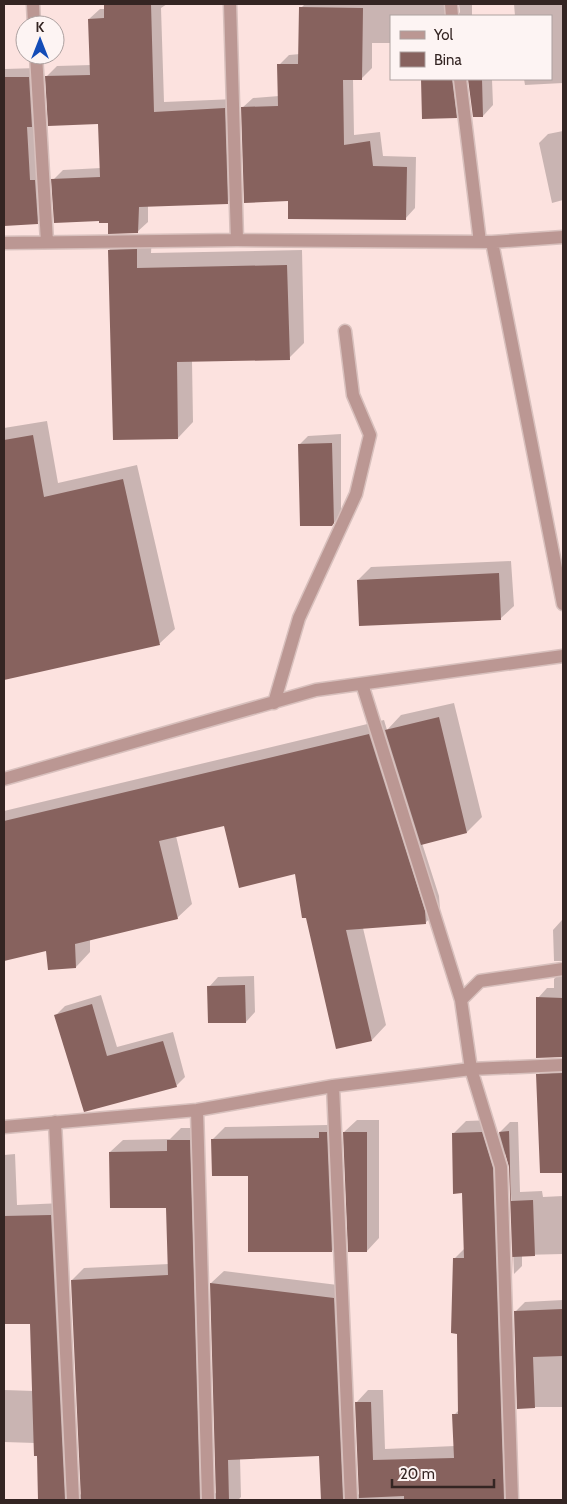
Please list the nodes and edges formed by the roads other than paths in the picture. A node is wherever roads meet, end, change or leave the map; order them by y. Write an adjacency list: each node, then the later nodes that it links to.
1 (230, 4): 5 (street)
2 (37, 65): 6 (street)
3 (460, 80): 7 (street)
4 (563, 237): 7 (street)
5 (237, 240): 6 (street); 7 (street)
6 (47, 242): 8 (street)
7 (486, 242): 10 (street)
8 (4, 243)
9 (345, 331): 13 (street)
10 (563, 604)
11 (563, 656): 12 (street)
12 (362, 684): 13 (street); 16 (street)
13 (274, 703): 14 (street)
14 (4, 779)
15 (563, 969): 16 (street)
16 (461, 1000): 18 (street)
17 (563, 1065): 18 (street)
18 (471, 1069): 19 (street); 26 (street)
19 (333, 1086): 20 (street); 25 (street)
20 (197, 1110): 21 (street); 24 (street)
21 (55, 1122): 22 (street); 23 (street)
22 (4, 1127)
23 (73, 1500)
24 (208, 1500)
25 (351, 1500)
26 (512, 1500)

